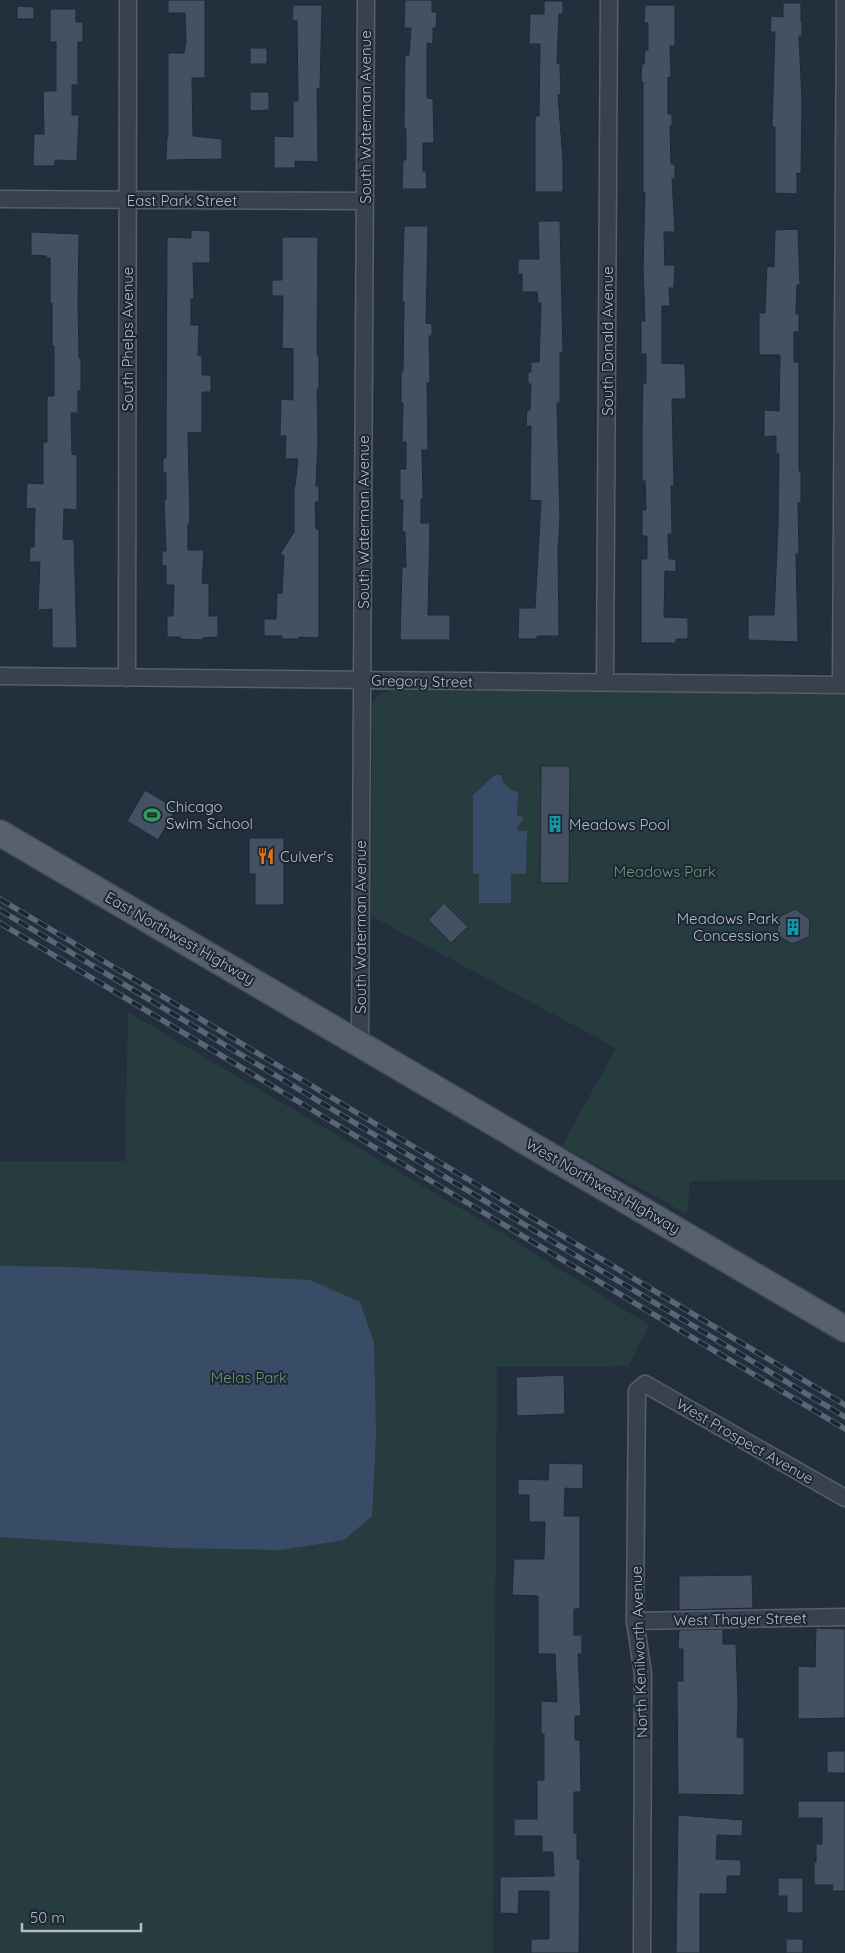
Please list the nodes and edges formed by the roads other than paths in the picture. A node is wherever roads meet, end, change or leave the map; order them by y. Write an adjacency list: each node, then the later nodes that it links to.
1 (128, 0): 6 (street, South Phelps Avenue)
2 (366, 0): 7 (street, South Waterman Avenue)
3 (609, 0): 11 (street, South Donald Avenue)
4 (845, 0): 12 (street)
5 (0, 199): 6 (street, East Park Street)
6 (127, 200): 7 (street, East Park Street); 9 (street, South Phelps Avenue)
7 (365, 201): 10 (street, South Waterman Avenue)
8 (0, 676): 9 (street, Gregory Street)
9 (126, 678): 10 (street, Gregory Street)
10 (362, 680): 11 (street, Gregory Street); 14 (street, South Waterman Avenue)
11 (605, 683): 12 (street, Gregory Street)
12 (843, 685)
13 (0, 833): 14 (main road, East Northwest Highway)
14 (360, 1044): 15 (main road, West Northwest Highway)
15 (845, 1330)
16 (645, 1384): 17 (street, West Prospect Avenue); 19 (street, North Kenilworth Avenue)
17 (845, 1498)
18 (845, 1618): 19 (street, West Thayer Street)
19 (635, 1621): 20 (street, North Kenilworth Avenue)
20 (642, 1953)

